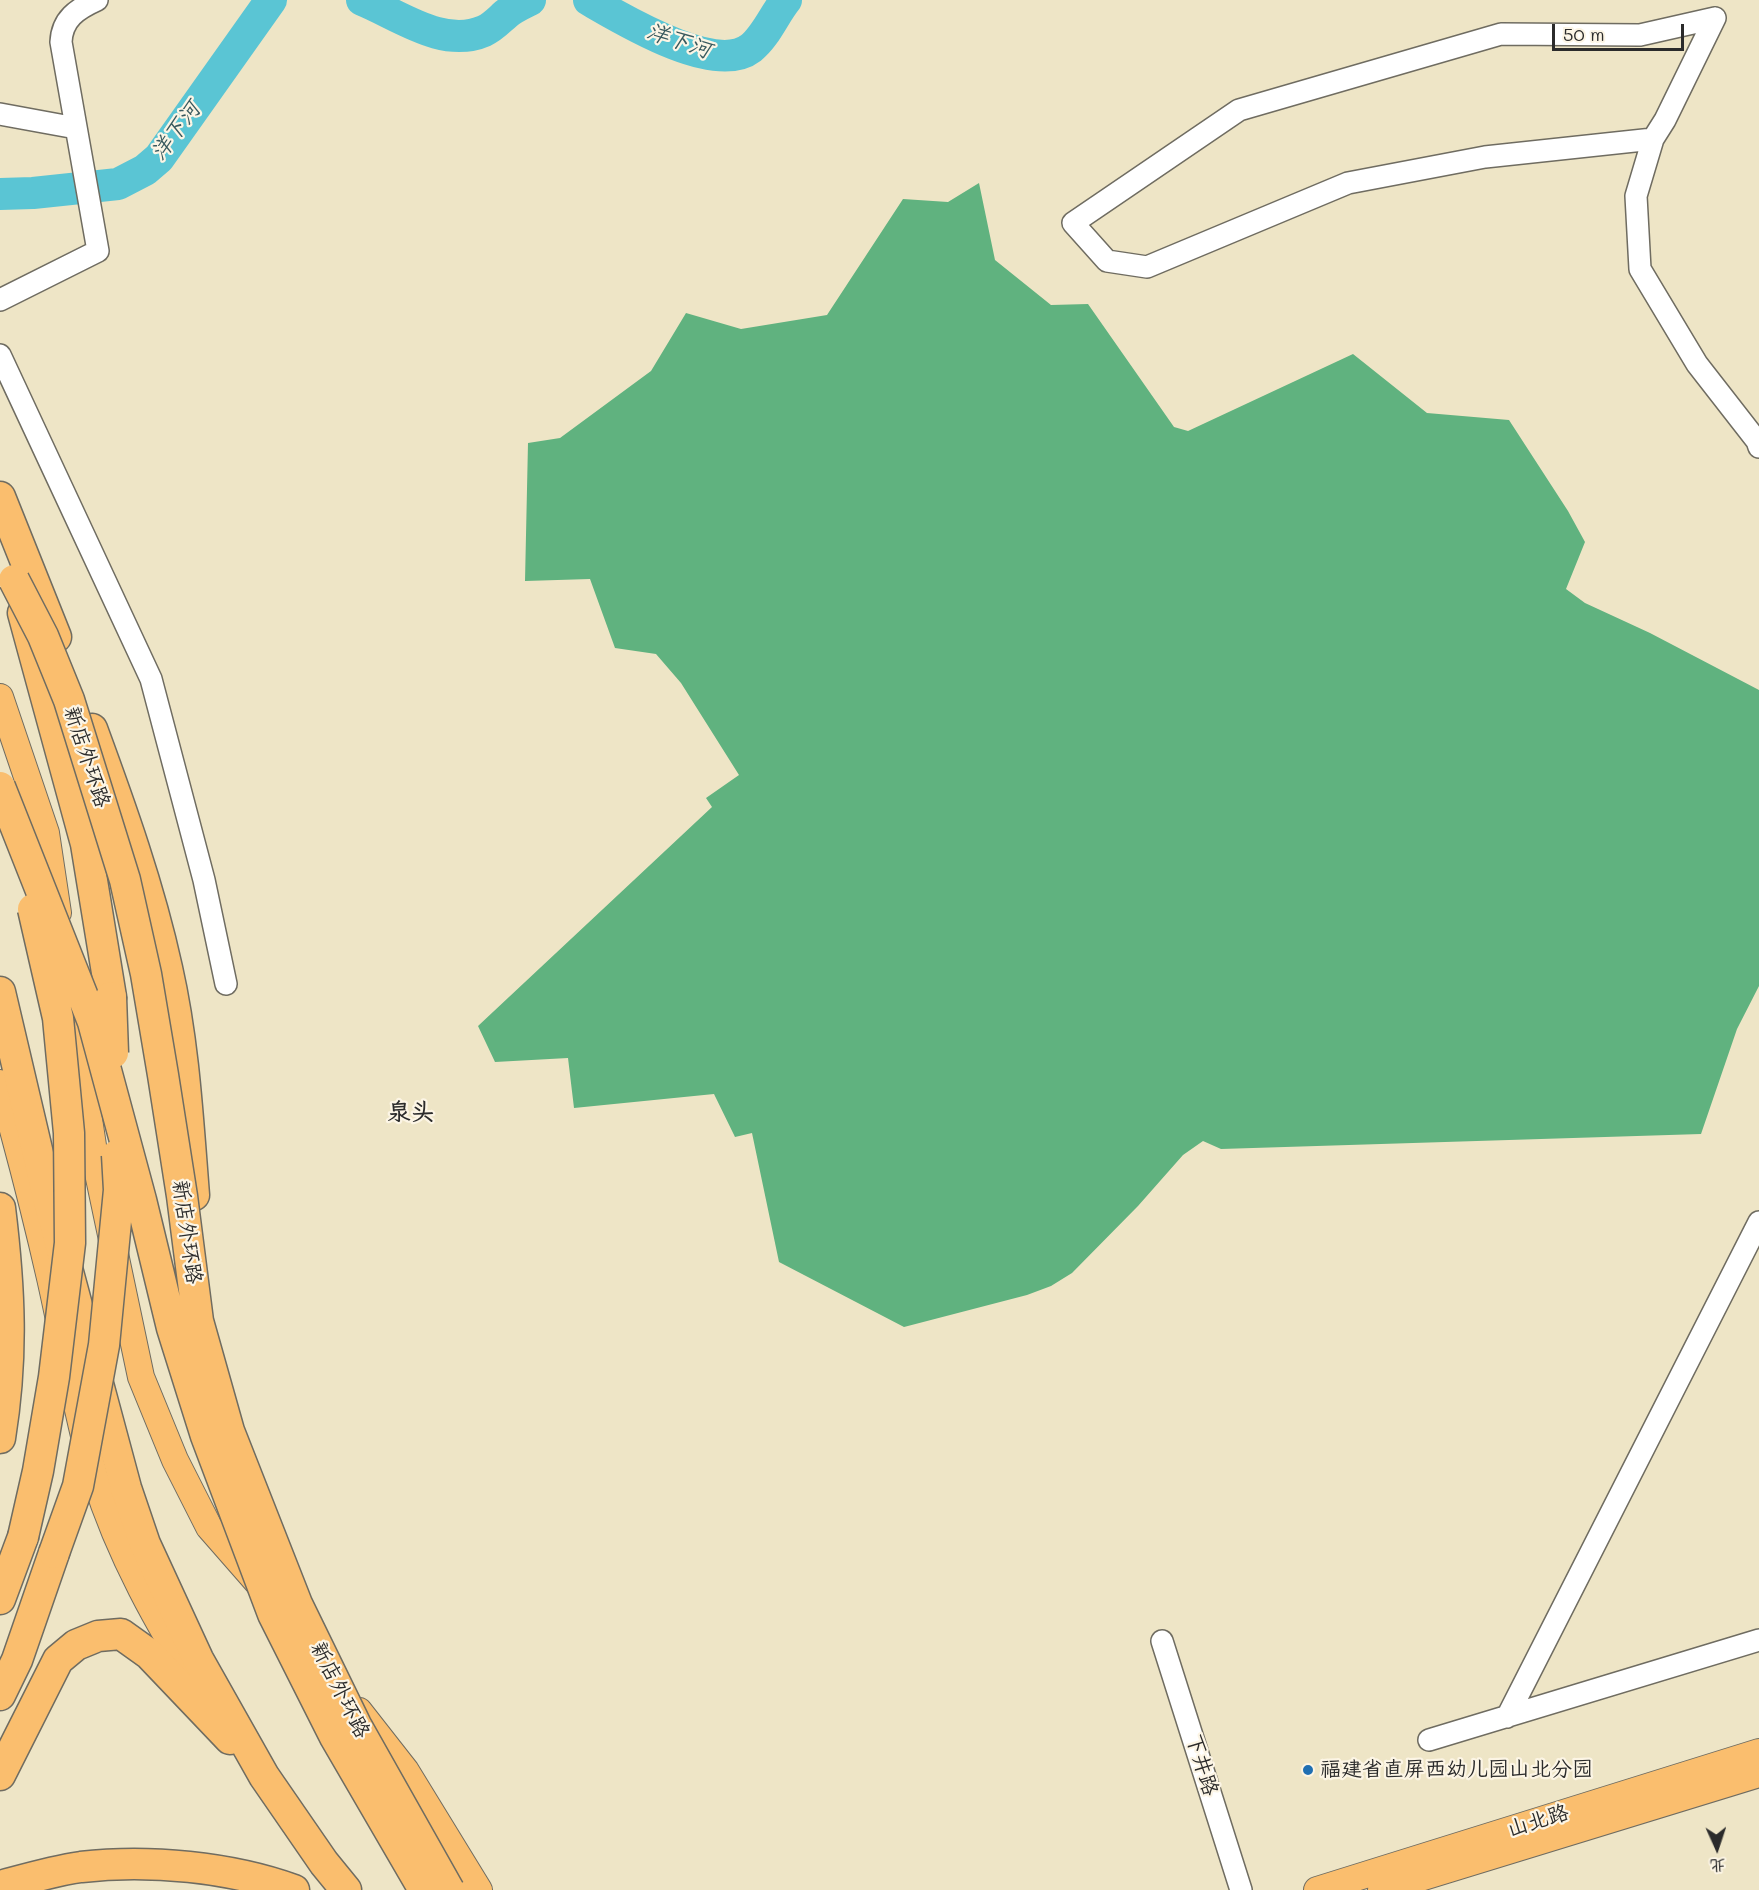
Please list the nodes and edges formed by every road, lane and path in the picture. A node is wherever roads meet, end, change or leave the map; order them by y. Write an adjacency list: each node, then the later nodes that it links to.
1 (97, 0): 3 (street)
2 (0, 114): 3 (street)
3 (76, 128): 5 (street)
4 (1653, 139): 4 (street); 7 (street)
5 (0, 300)
6 (0, 355): 14 (street)
7 (1759, 447)
8 (0, 497): 19 (highway)
9 (0, 548): 10 (highway, 新店外环路)
10 (14, 580): 26 (highway, bridge); 37 (highway, 新店外环路, bridge)
11 (0, 697): 23 (main road)
12 (0, 787): 36 (highway, 新店外环路, bridge)
13 (0, 799): 22 (highway, bridge)
14 (226, 984)
15 (0, 992): 32 (highway)
16 (0, 1083): 32 (main road)
17 (0, 1208): 20 (highway)
18 (1759, 1222): 27 (street)
19 (198, 1245): 23 (main road)
20 (5, 1370): 21 (highway)
21 (0, 1438)
22 (0, 1599)
23 (291, 1623): 38 (main road)
24 (1759, 1640): 27 (street)
25 (1162, 1641): 39 (street, 下井路)
26 (0, 1695)
27 (1507, 1717): 28 (street)
28 (1429, 1740)
29 (1759, 1752): 40 (main road, 山北路)
30 (1759, 1773): 41 (main road, 山北路)
31 (0, 1775): 32 (highway)
32 (264, 1776): 35 (highway)
33 (0, 1886): 34 (highway)
34 (294, 1890)
35 (346, 1890)
36 (424, 1890)
37 (449, 1890)
38 (479, 1890)
39 (1241, 1890)
40 (1317, 1890)
41 (1381, 1890)

